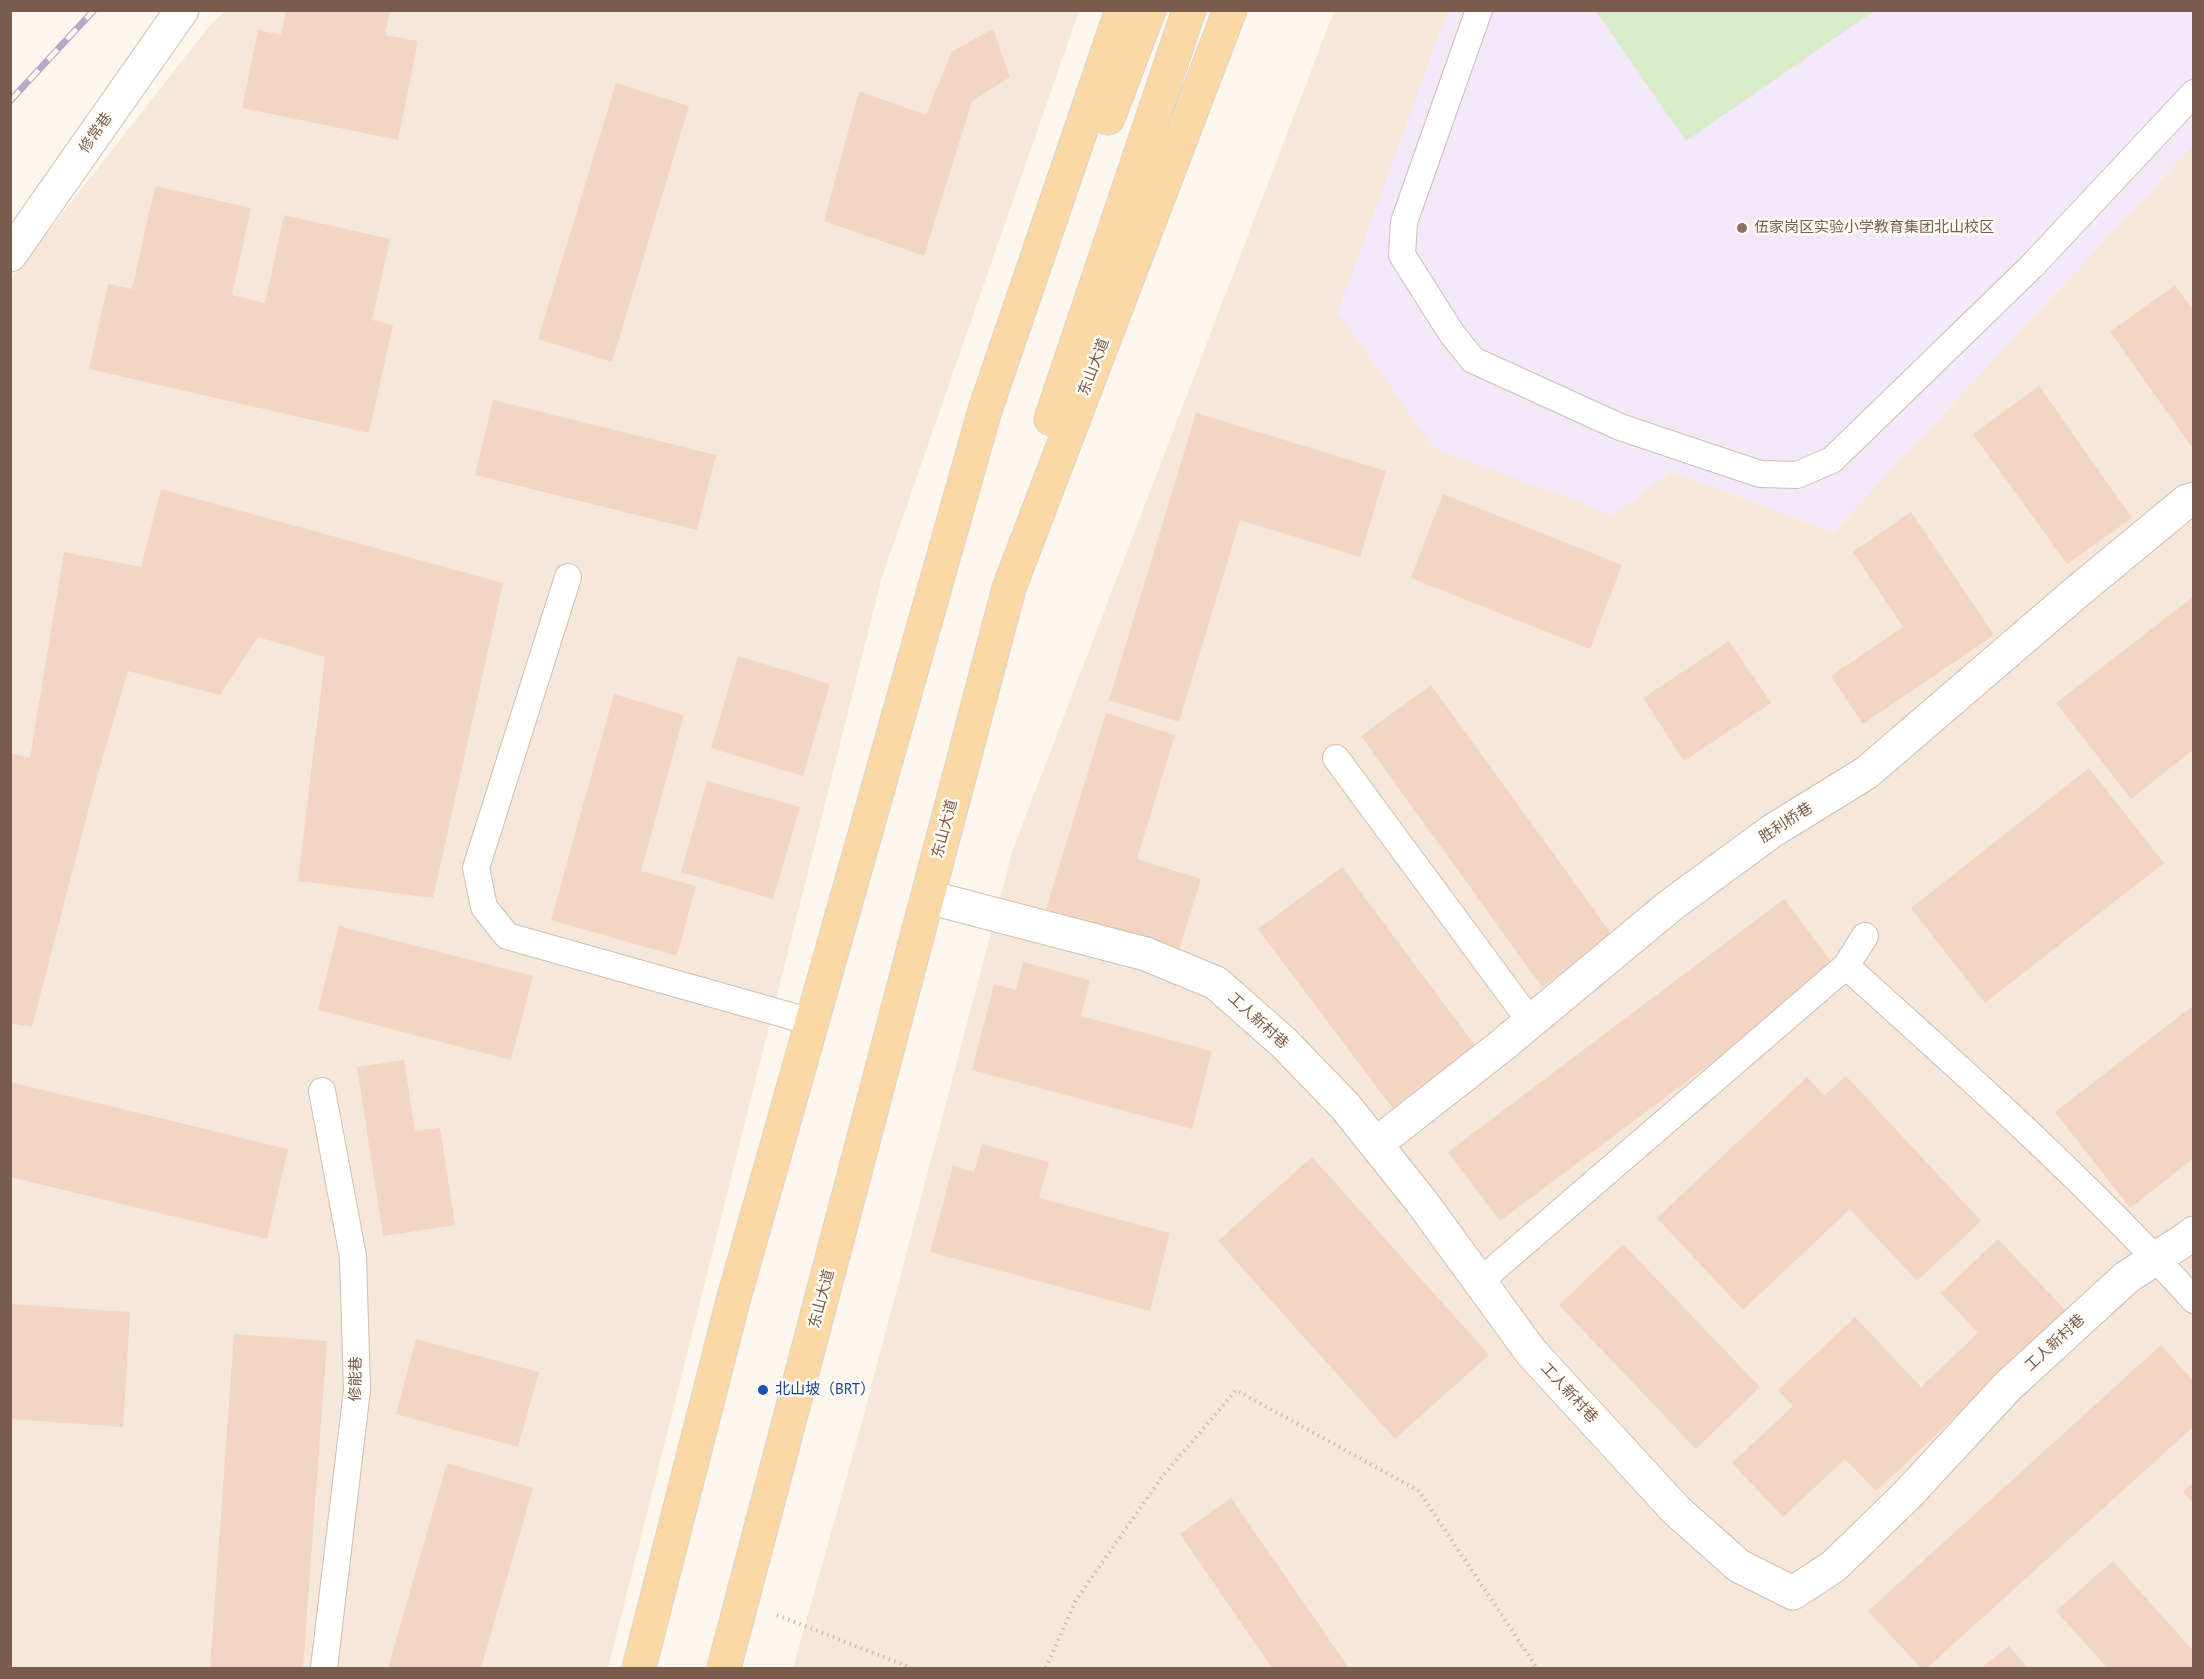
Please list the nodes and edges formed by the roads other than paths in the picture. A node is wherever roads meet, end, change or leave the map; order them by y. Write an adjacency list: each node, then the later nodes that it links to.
1 (182, 10): 8 (street, 修常巷)
2 (1122, 10): 10 (main road)
3 (1149, 10): 10 (main road)
4 (1189, 10): 12 (main road)
5 (1230, 10): 12 (main road, 东山大道)
6 (1479, 10): 7 (lane)
7 (2193, 93)
8 (10, 255)
9 (2193, 499): 18 (street, 胜利桥巷)
10 (943, 561): 17 (main road)
11 (568, 577): 17 (lane)
12 (1009, 588): 14 (main road, 东山大道)
13 (1336, 758): 18 (lane)
14 (928, 897): 20 (street, 工人新村巷); 27 (main road, 东山大道)
15 (1865, 936): 16 (lane)
16 (1846, 966): 22 (lane); 23 (lane)
17 (812, 1022): 26 (main road)
18 (1530, 1022): 20 (street, 胜利桥巷)
19 (322, 1091): 25 (lane, 修能巷)
20 (1376, 1144): 23 (street, 工人新村巷)
21 (2193, 1233): 22 (street, 工人新村巷)
22 (2156, 1258): 23 (street, 工人新村巷); 24 (lane)
23 (1479, 1282)
24 (2193, 1300)
25 (324, 1668)
26 (639, 1668)
27 (724, 1668)

